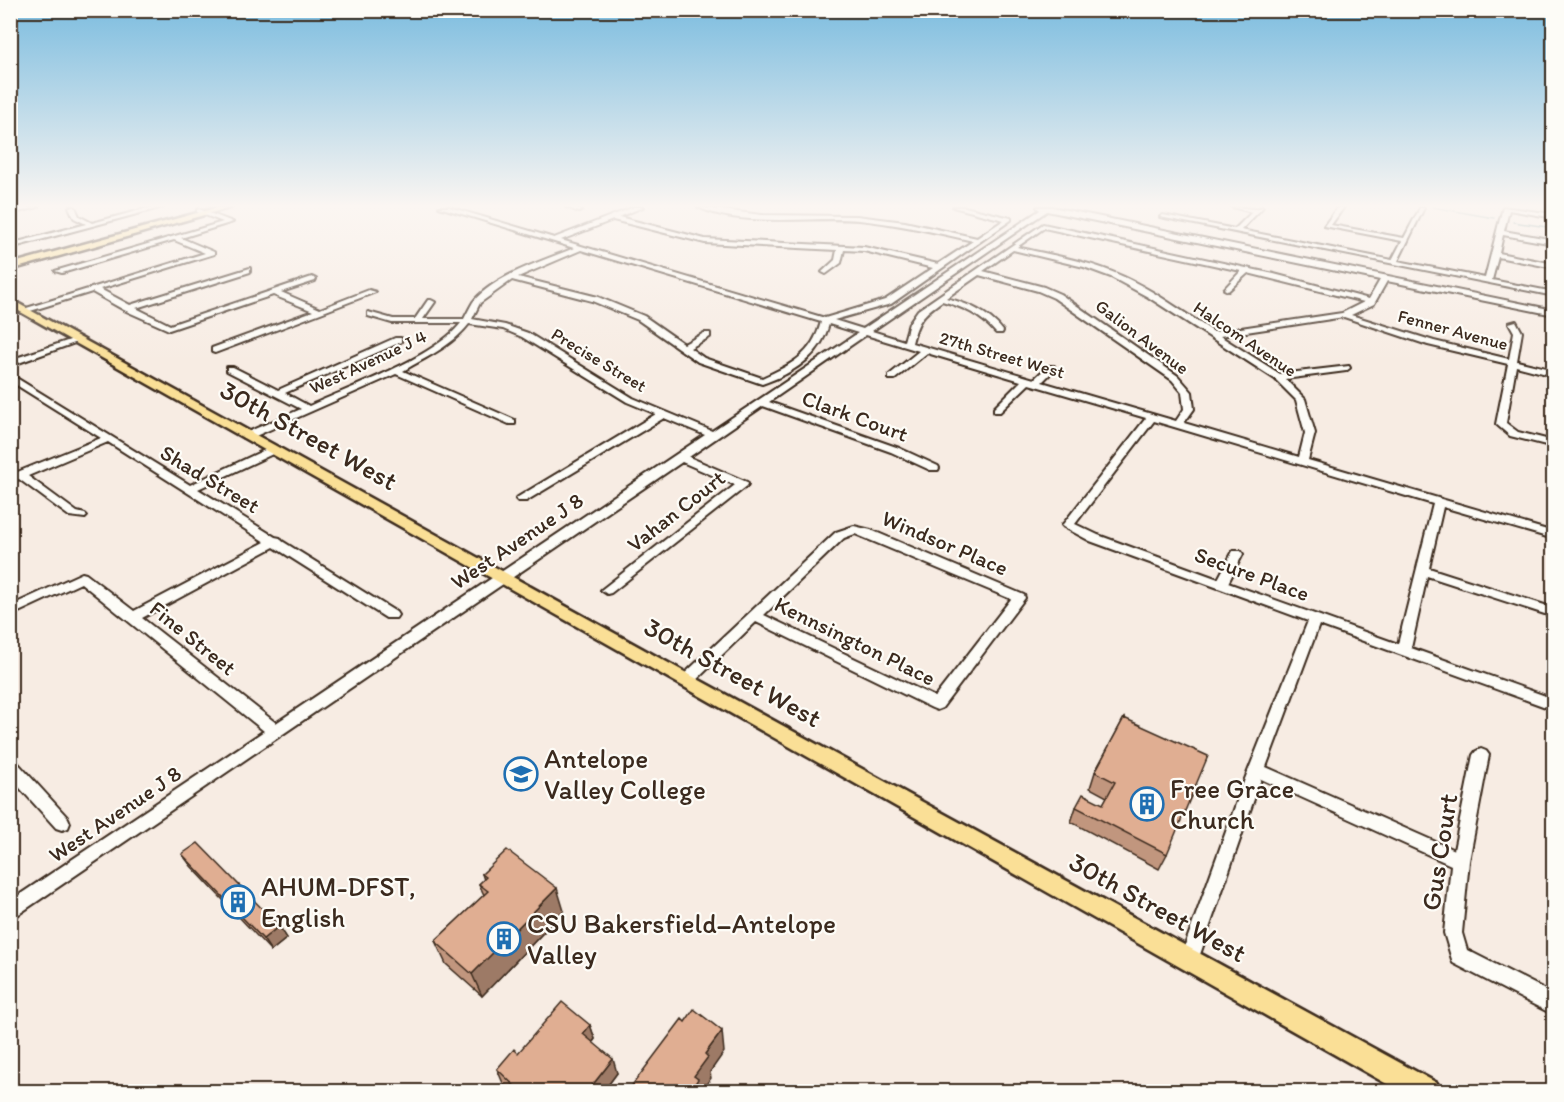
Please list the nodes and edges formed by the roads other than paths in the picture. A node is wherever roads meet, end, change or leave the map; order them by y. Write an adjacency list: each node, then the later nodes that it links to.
1 (40, 258): 22 (main road)
2 (104, 258): 26 (street)
3 (194, 258): 33 (street)
4 (556, 258): 29 (street, West Avenue J 4)
5 (616, 258): 48 (street, 27th Street West)
6 (839, 258): 27 (street)
7 (907, 258): 23 (street)
8 (952, 258): 23 (street)
9 (971, 258): 53 (street, West Avenue J 8)
10 (996, 258): 28 (street)
11 (1054, 258): 55 (street, Halcom Avenue)
12 (1193, 258): 25 (street, Fenner Avenue)
13 (1287, 258): 19 (street)
14 (1307, 258): 19 (street)
15 (1375, 258): 20 (street)
16 (1396, 258): 20 (street)
17 (1495, 258): 32 (street)
18 (1514, 258): 21 (street)
19 (1304, 262): 31 (street)
20 (1394, 262): 32 (street)
21 (1554, 266)
22 (10, 267)
23 (940, 267): 48 (street)
24 (247, 270): 42 (street)
25 (1246, 270): 34 (street); 41 (street, Fenner Avenue)
26 (59, 271)
27 (826, 272)
28 (977, 272): 38 (street); 80 (street, Galion Avenue)
29 (511, 277): 50 (street, West Avenue J 4); 59 (street)
30 (312, 279): 35 (street)
31 (1385, 279): 41 (street); 45 (street)
32 (1488, 281): 37 (street)
33 (93, 289): 42 (street); 43 (street)
34 (1228, 289)
35 (273, 292): 42 (street); 44 (street)
36 (372, 292): 44 (street)
37 (1554, 294)
38 (939, 298): 52 (street); 58 (street)
39 (10, 302): 43 (main road, 30th Street West)
40 (431, 302): 49 (street)
41 (1371, 302): 47 (street)
42 (127, 308)
43 (24, 310): 56 (main road, 30th Street West)
44 (319, 311): 60 (street)
45 (1554, 313)
46 (371, 314): 49 (street, Precise Street)
47 (1344, 315): 55 (street); 63 (street, Fenner Avenue)
48 (826, 320): 53 (street, 27th Street West); 59 (street)
49 (417, 321): 50 (street, Precise Street)
50 (467, 321): 67 (street, West Avenue J 4); 77 (street, Precise Street)
51 (1513, 323): 63 (street)
52 (999, 331)
53 (866, 332): 58 (street, 27th Street West); 74 (street, West Avenue J 8)
54 (707, 335): 59 (street)
55 (1210, 335): 71 (street, Halcom Avenue)
56 (79, 340): 62 (street); 82 (main road, 30th Street West)
57 (398, 340): 73 (street)
58 (907, 345): 61 (street, 27th Street West)
59 (685, 347)
60 (215, 350)
61 (926, 350): 70 (street); 72 (street, 27th Street West)
62 (10, 363)
63 (1514, 363): 68 (street, Fenner Avenue); 84 (street)
64 (1051, 368): 72 (street)
65 (1346, 368): 71 (street)
66 (230, 369): 73 (street)
67 (396, 371): 75 (street, West Avenue J 4); 79 (street)
68 (1554, 373)
69 (10, 377): 83 (street, Shad Street)
70 (892, 377)
71 (1278, 377): 87 (street, Halcom Avenue)
72 (1032, 381): 76 (street); 78 (street, 27th Street West)
73 (278, 393): 75 (street)
74 (760, 402): 81 (street, West Avenue J 8); 88 (street, Clark Court)
75 (309, 409): 82 (street, West Avenue J 4)
76 (997, 410)
77 (663, 414): 81 (street, Precise Street); 91 (street)
78 (1152, 417): 80 (street, 27th Street West); 99 (street, Secure Place)
79 (512, 422)
80 (1178, 425): 87 (street, 27th Street West)
81 (713, 435): 86 (street, West Avenue J 8)
82 (247, 436): 85 (main road, 30th Street West)
83 (107, 439): 89 (street); 90 (street, Shad Street)
84 (1554, 444)
85 (273, 450): 90 (street); 98 (main road, 30th Street West)
86 (680, 457): 98 (street, West Avenue J 8); 100 (street, Vahan Court)
87 (1303, 461): 92 (street, 27th Street West)
88 (934, 468)
89 (15, 477): 93 (street)
90 (192, 488): 95 (street, Shad Street)
91 (522, 499)
92 (1439, 502): 94 (street, 27th Street West); 97 (street)
93 (81, 516)
94 (1554, 536)
95 (276, 541): 103 (street, Shad Street); 105 (street)
96 (1237, 554): 99 (street)
97 (1423, 570): 102 (street); 107 (street)
98 (505, 577): 108 (main road, 30th Street West); 111 (street, West Avenue J 8)
99 (1221, 585): 106 (street, Secure Place)
100 (607, 590)
101 (10, 612): 105 (street, Fine Street)
102 (1554, 613)
103 (391, 615)
104 (755, 616): 108 (street); 109 (street, Kennsington Place); 109 (street, Windsor Place)
105 (134, 617): 111 (street, Fine Street)
106 (1315, 619): 107 (street, Secure Place); 114 (street)
107 (1403, 651): 110 (street, Secure Place)
108 (686, 681): 118 (main road, 30th Street West)
109 (937, 704)
110 (1554, 705)
111 (276, 732): 117 (street, West Avenue J 8)
112 (1481, 755): 116 (street, Gus Court)
113 (10, 766): 115 (street)
114 (1257, 770): 116 (street); 118 (street)
115 (62, 824)
116 (1460, 861): 119 (street, Gus Court)
117 (10, 912)
118 (1189, 959): 120 (main road, 30th Street West)
119 (1554, 1005)
120 (1428, 1092)

